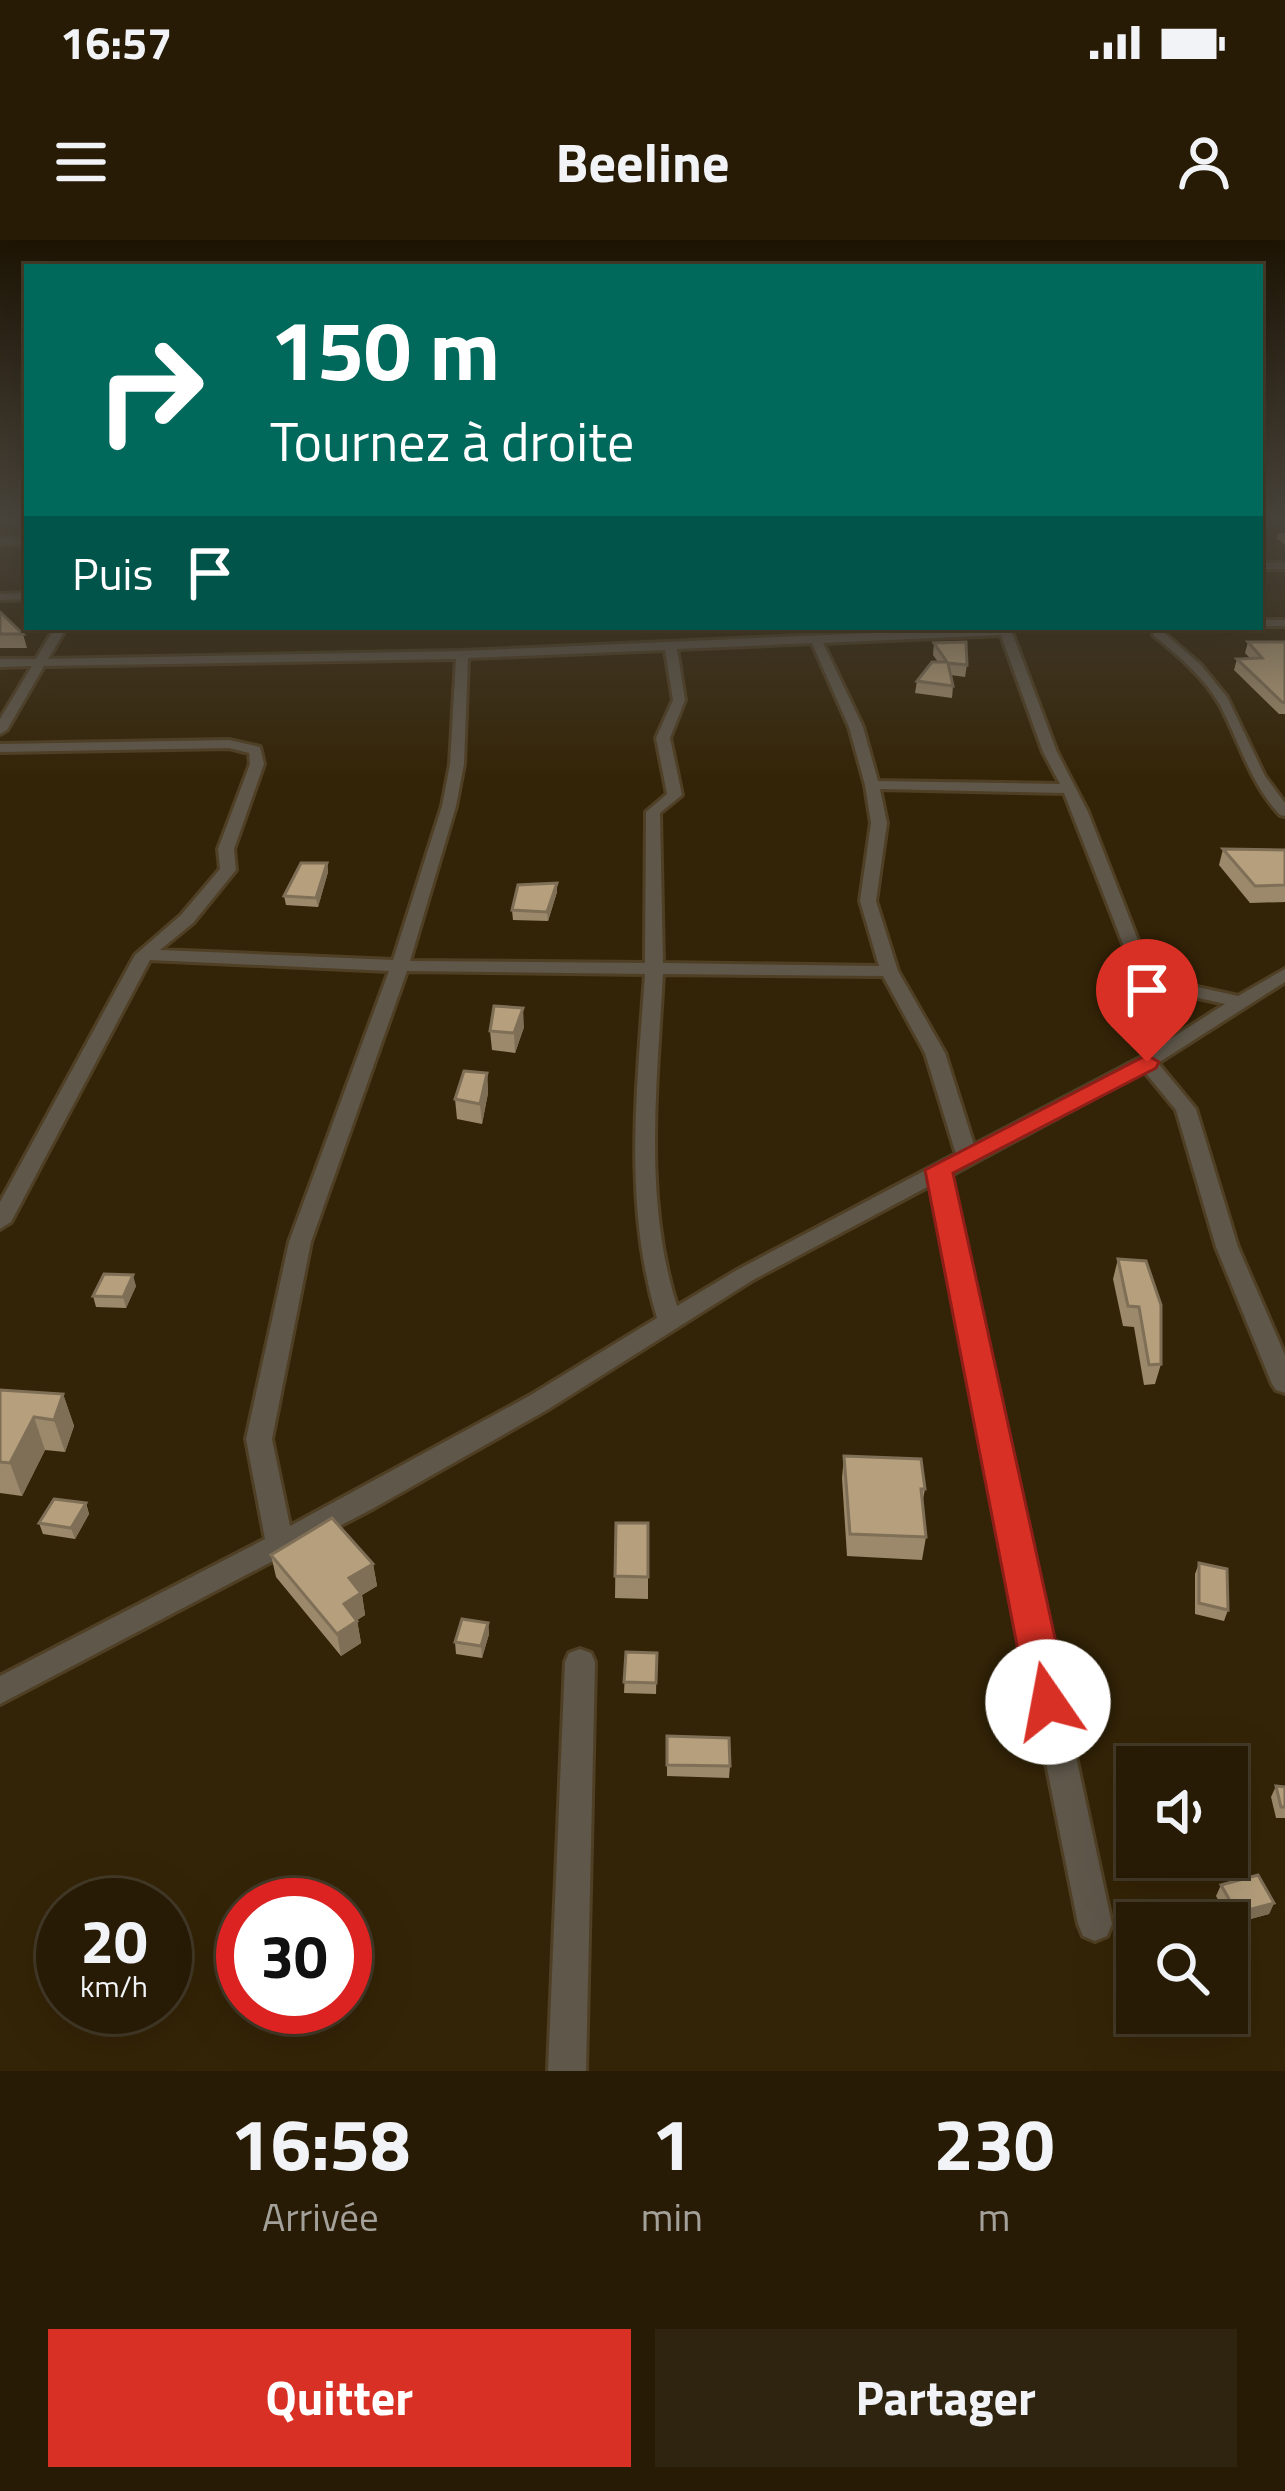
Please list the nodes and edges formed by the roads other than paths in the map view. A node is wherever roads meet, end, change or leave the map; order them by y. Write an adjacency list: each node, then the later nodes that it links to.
1 (59, 630): 9 (street)
2 (988, 630): 5 (street)
3 (1005, 630): 13 (street)
4 (1159, 630): 14 (street)
5 (816, 640): 6 (street); 12 (street)
6 (670, 645): 7 (street); 17 (street)
7 (462, 655): 9 (street); 16 (street)
8 (0, 663): 9 (street)
9 (41, 663): 10 (street)
10 (0, 730)
11 (0, 748): 15 (street)
12 (872, 785): 13 (street); 18 (street)
13 (1069, 788): 20 (street)
14 (1285, 812)
15 (144, 956): 16 (street); 24 (street)
16 (400, 966): 17 (street); 27 (street)
17 (655, 966): 18 (street); 25 (street)
18 (889, 971): 22 (street)
19 (1285, 974): 20 (street)
20 (1239, 1002): 21 (street)
21 (1147, 1062): 22 (street); 26 (street)
22 (968, 1159): 23 (street)
23 (939, 1170): 25 (street); 30 (street)
24 (0, 1222)
25 (669, 1318): 27 (street)
26 (1285, 1384)
27 (280, 1544): 29 (street)
28 (580, 1663): 31 (street)
29 (0, 1691)
30 (1094, 1924)
31 (567, 2071)

